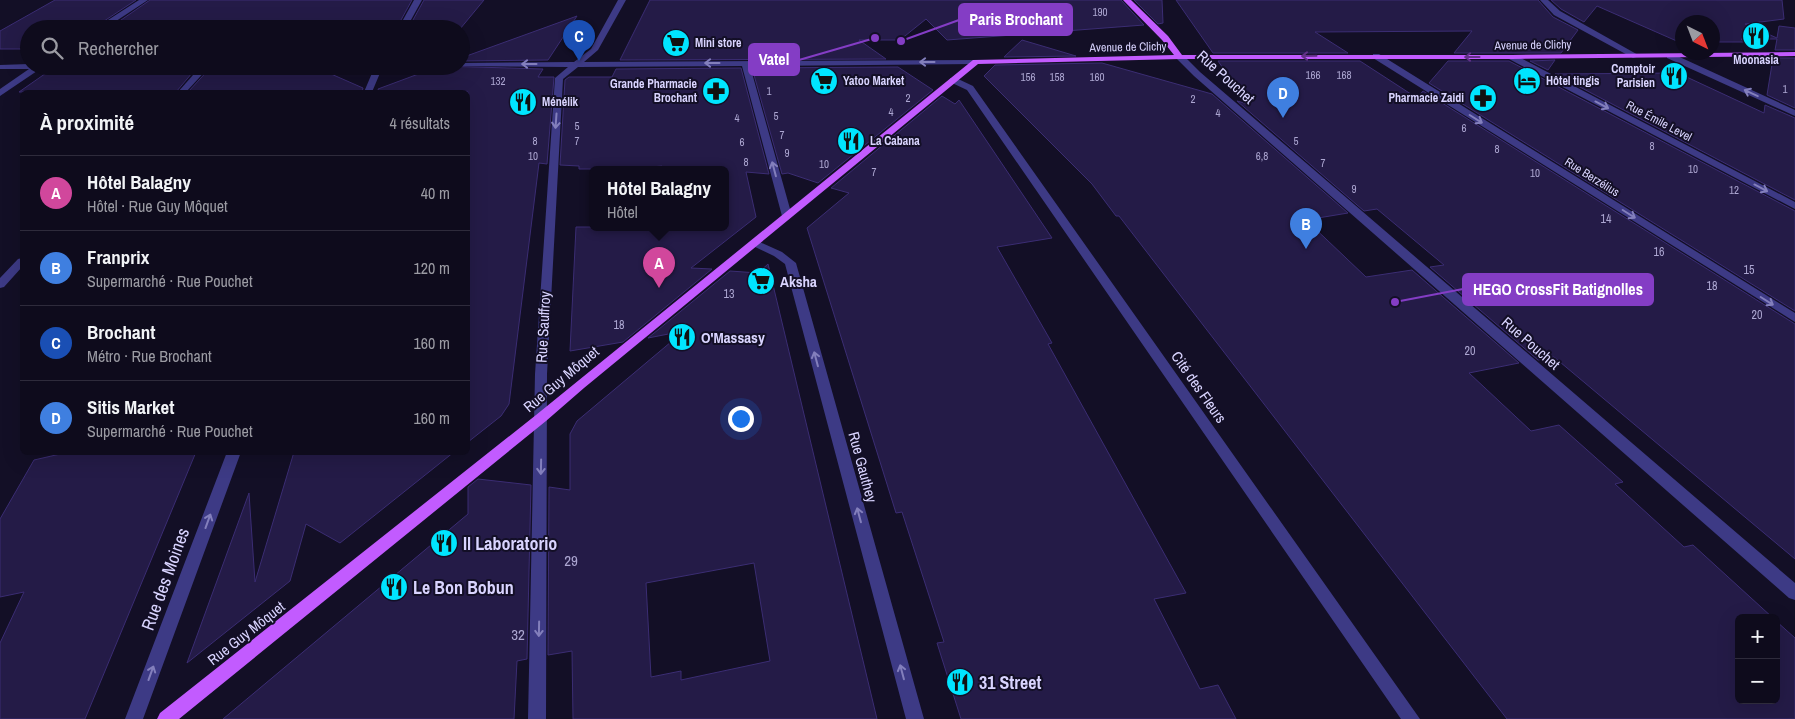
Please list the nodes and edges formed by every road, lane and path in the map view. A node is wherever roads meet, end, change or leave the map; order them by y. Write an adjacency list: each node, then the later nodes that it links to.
1 (144, 0): 6 (street)
2 (418, 0): 7 (street)
3 (622, 0): 16 (street, Rue Sauffroy)
4 (1127, 0): 12 (main road)
5 (1544, 0): 10 (street)
6 (112, 20)
7 (407, 20)
8 (1795, 54): 11 (main road, Avenue de Clichy)
9 (1376, 56): 12 (main road, Avenue de Clichy, one-way to 12); 13 (main road, Avenue de Clichy, one-way to 9); 33 (street, Rue Berzélius, one-way to 33)
10 (1636, 56): 11 (main road, Avenue de Clichy); 13 (main road, Avenue de Clichy)
11 (1670, 56): 27 (street, one-way to 11)
12 (1180, 57): 14 (main road, Avenue de Clichy); 36 (street, Rue Pouchet)
13 (1512, 57): 28 (street, Rue Émile Level, one-way to 28)
14 (976, 62): 15 (street, Avenue de Clichy, one-way to 15); 23 (main road, Rue Guy Môquet)
15 (745, 63): 16 (street, Avenue de Clichy, one-way to 16); 29 (street, one-way to 15)
16 (577, 64): 17 (street, Avenue de Clichy, one-way to 17); 34 (street, Rue Sauffroy, one-way to 34)
17 (470, 65)
18 (0, 67): 19 (street)
19 (20, 67)
20 (26, 75): 26 (street)
21 (198, 75): 24 (street)
22 (375, 75): 25 (street)
23 (953, 80): 29 (main road, Rue Guy Môquet); 41 (street, Cité des Fleurs)
24 (184, 90)
25 (369, 90)
26 (0, 93)
27 (1795, 114)
28 (1795, 206)
29 (787, 216): 30 (main road, Rue Guy Môquet)
30 (755, 243): 34 (main road, Rue Guy Môquet); 40 (street, Rue Gauthey, one-way to 30)
31 (20, 263): 32 (street)
32 (0, 285)
33 (1795, 318)
34 (541, 418): 38 (main road, Rue Guy Môquet); 39 (street, Rue Sauffroy, one-way to 39)
35 (233, 455): 37 (street, Rue des Moines, one-way to 35)
36 (1795, 593)
37 (134, 719)
38 (166, 719)
39 (537, 719)
40 (915, 719)
41 (1411, 719)

